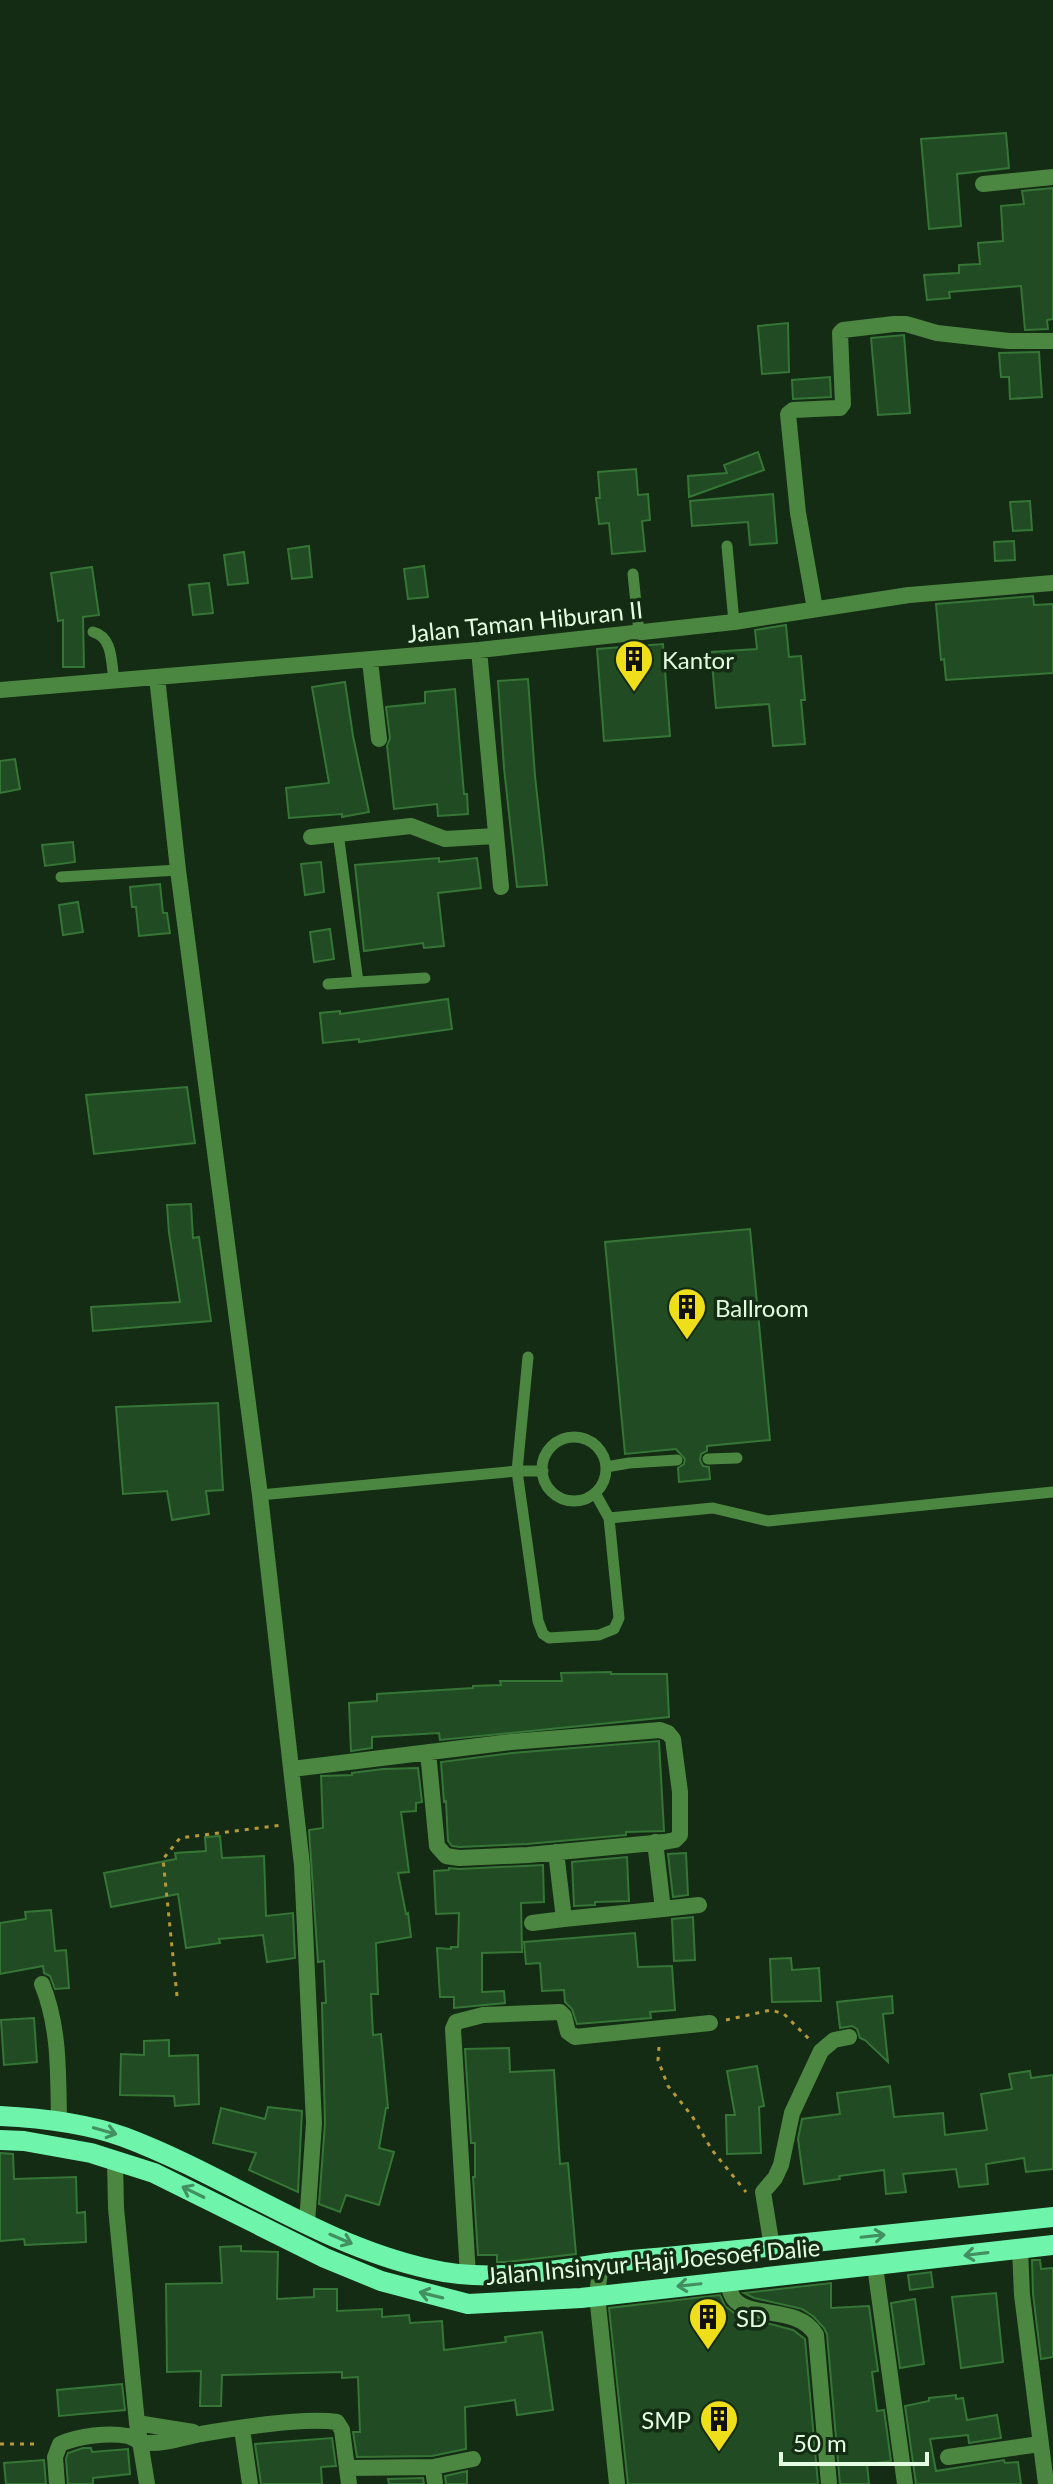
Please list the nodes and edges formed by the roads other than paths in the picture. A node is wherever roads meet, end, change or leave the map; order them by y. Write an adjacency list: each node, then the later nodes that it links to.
1 (1053, 177): 2 (street)
2 (983, 184)
3 (1053, 341): 7 (street)
4 (727, 546): 8 (lane)
5 (633, 574): 10 (lane)
6 (1053, 583): 7 (street, Jalan Taman Hiburan II)
7 (815, 609): 8 (street, Jalan Taman Hiburan II)
8 (734, 622): 10 (street, Jalan Taman Hiburan II)
9 (93, 632): 14 (lane)
10 (639, 633): 11 (street, Jalan Taman Hiburan II)
11 (479, 650): 12 (street, Jalan Taman Hiburan II); 18 (street)
12 (370, 661): 13 (street, Jalan Taman Hiburan II); 16 (street)
13 (157, 677): 14 (street, Jalan Taman Hiburan II); 20 (street)
14 (114, 680): 15 (street, Jalan Taman Hiburan II)
15 (0, 690)
16 (379, 739)
17 (338, 833): 18 (street); 19 (street); 24 (lane)
18 (495, 836): 22 (street)
19 (311, 837)
20 (178, 870): 21 (lane); 35 (street)
21 (61, 877)
22 (501, 887)
23 (425, 978): 24 (lane)
24 (358, 982): 25 (lane)
25 (328, 984)
26 (528, 1357): 31 (lane)
27 (737, 1458): 28 (lane)
28 (708, 1459)
29 (677, 1460): 30 (lane)
30 (606, 1467): 32 (lane); 34 (lane)
31 (517, 1471): 32 (lane); 35 (lane); 36 (lane)
32 (543, 1471): 34 (lane)
33 (1053, 1492): 36 (lane)
34 (595, 1493): 36 (lane)
35 (260, 1495): 38 (street)
36 (609, 1518)
37 (428, 1752): 38 (street); 39 (street); 40 (street)
38 (292, 1769): 53 (street)
39 (655, 1842): 40 (street); 42 (street)
40 (556, 1852): 43 (street)
41 (699, 1905): 42 (street)
42 (663, 1909): 43 (street)
43 (564, 1919): 44 (street)
44 (532, 1923)
45 (42, 1984): 49 (street)
46 (710, 2023): 59 (street)
47 (849, 2037): 55 (street)
48 (0, 2116): 49 (main road, Jalan Insinyur Haji Joesoef Dalie)
49 (59, 2121): 53 (main road, Jalan Insinyur Haji Joesoef Dalie, one-way to 53)
50 (0, 2140): 51 (main road, Jalan Insinyur Haji Joesoef Dalie)
51 (115, 2161): 61 (main road, Jalan Insinyur Haji Joesoef Dalie, one-way to 51); 62 (street)
52 (1053, 2217): 55 (main road, Jalan Insinyur Haji Joesoef Dalie, one-way to 52)
53 (307, 2223): 59 (main road, Jalan Insinyur Haji Joesoef Dalie, one-way to 59)
54 (1053, 2245): 56 (main road, Jalan Insinyur Haji Joesoef Dalie)
55 (772, 2247): 57 (main road, Jalan Insinyur Haji Joesoef Dalie)
56 (1020, 2249): 58 (main road, Jalan Insinyur Haji Joesoef Dalie, one-way to 58); 66 (street)
57 (601, 2264): 59 (main road, Jalan Insinyur Haji Joesoef Dalie); 61 (street)
58 (875, 2266): 60 (main road, Jalan Insinyur Haji Joesoef Dalie); 76 (street)
59 (468, 2275)
60 (727, 2281): 61 (main road, Jalan Insinyur Haji Joesoef Dalie, one-way to 61); 75 (street)
61 (597, 2295): 74 (street)
62 (137, 2423): 64 (street); 65 (street)
63 (242, 2429): 64 (street); 70 (street); 73 (street)
64 (203, 2434): 65 (street)
65 (141, 2443): 71 (street); 72 (street)
66 (1040, 2444): 67 (street); 77 (street)
67 (948, 2457)
68 (473, 2459): 69 (street)
69 (434, 2475): 70 (street)
70 (348, 2476)
71 (57, 2484)
72 (147, 2484)
73 (250, 2484)
74 (617, 2484)
75 (829, 2484)
76 (905, 2484)
77 (1046, 2484)

